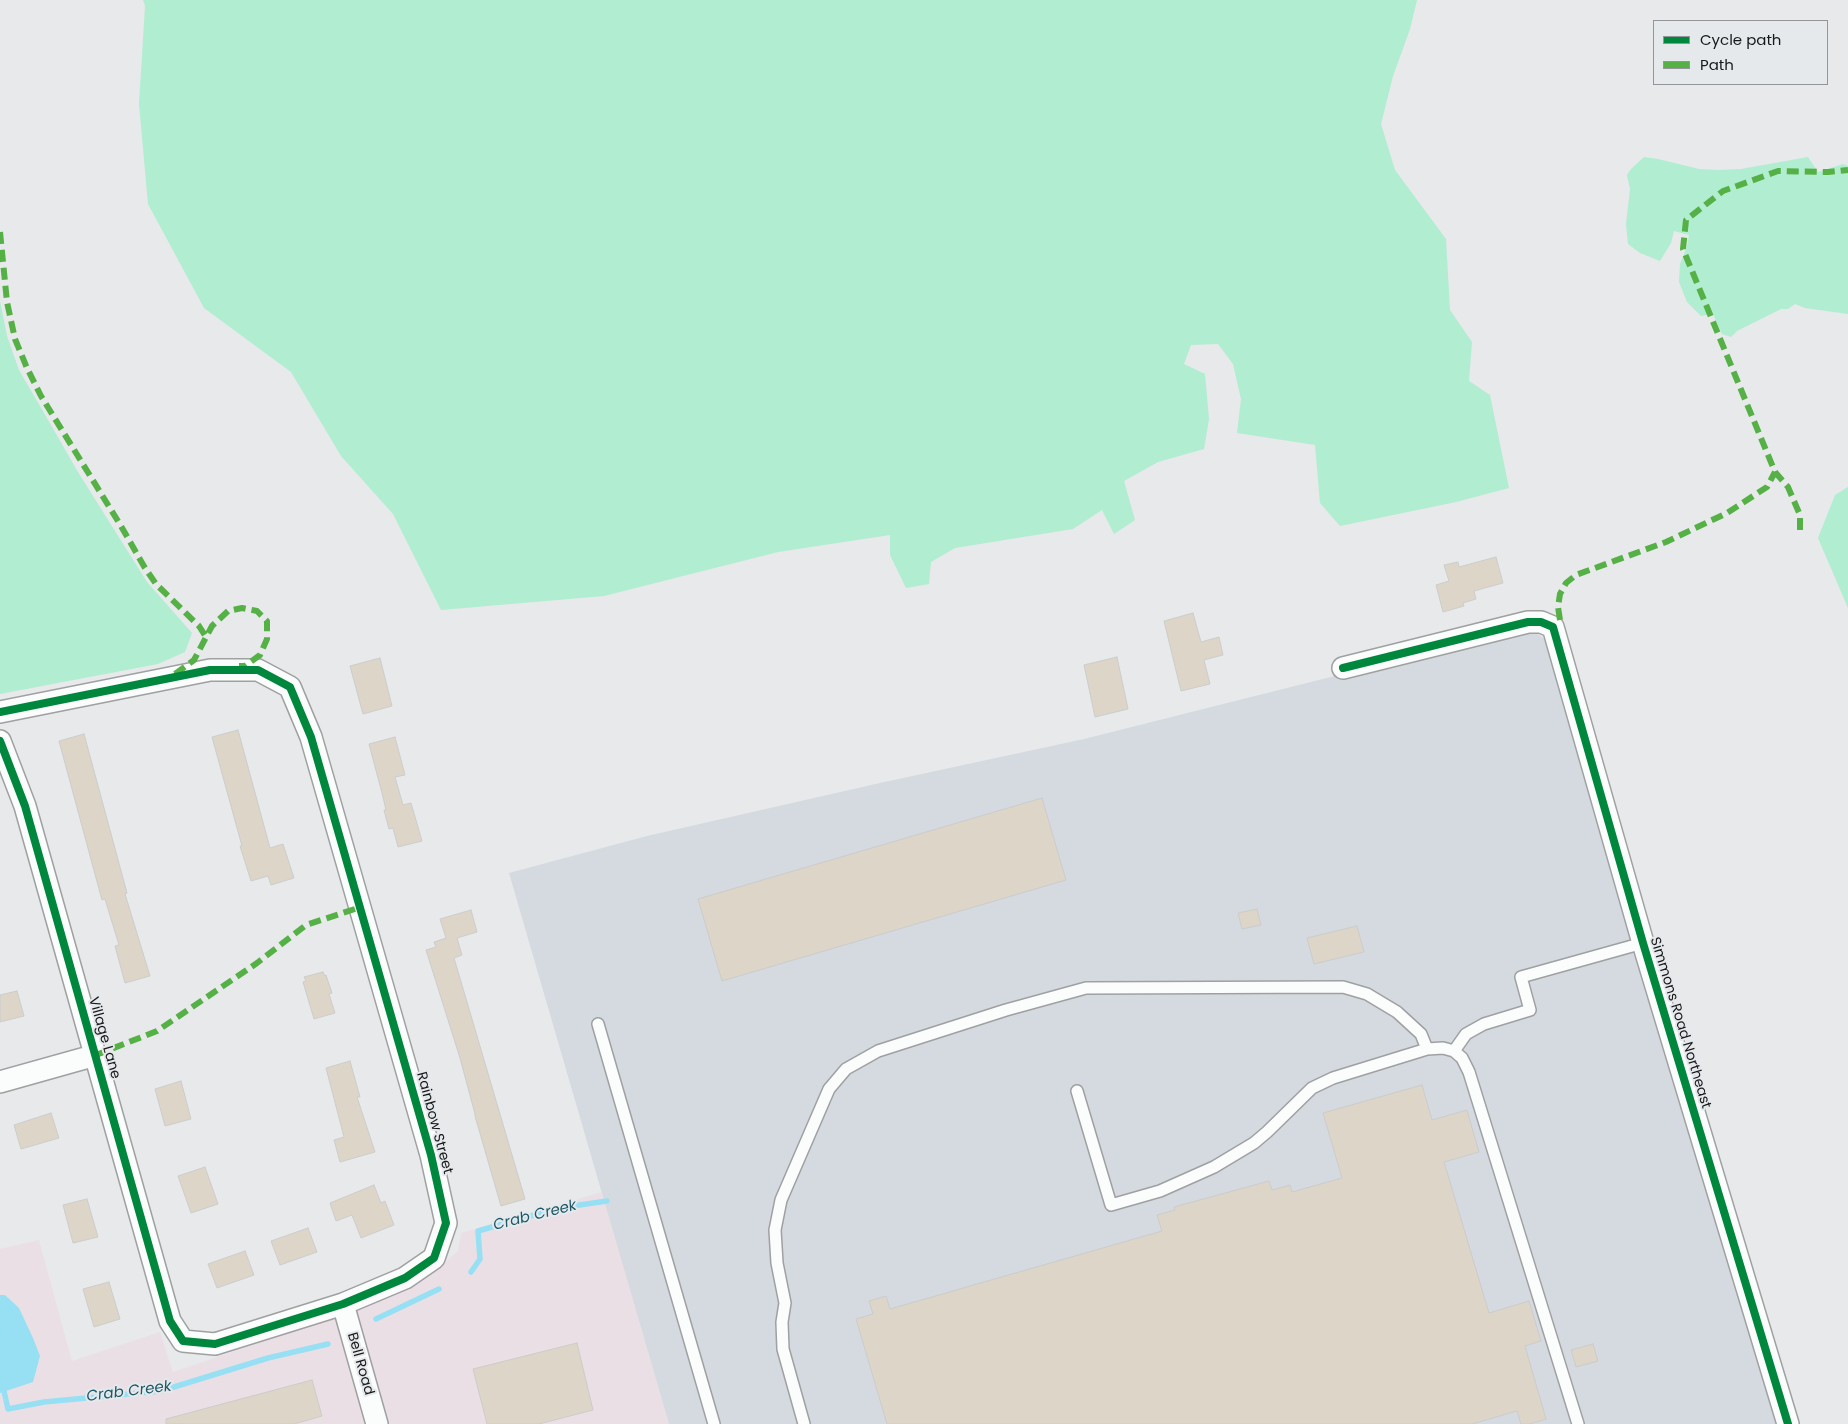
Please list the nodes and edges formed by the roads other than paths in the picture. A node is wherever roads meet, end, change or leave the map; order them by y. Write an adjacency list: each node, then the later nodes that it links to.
1 (1343, 668): 4 (street, Simmons Road Northeast)
2 (0, 712): 11 (street, Rainbow Street)
3 (0, 741): 8 (street, Village Lane)
4 (1643, 943): 7 (lane); 17 (street, Simmons Road Northeast)
5 (598, 1024): 14 (lane)
6 (1427, 1049): 7 (lane); 10 (lane); 15 (lane)
7 (1454, 1051): 16 (lane)
8 (96, 1055): 9 (street); 12 (street, Village Lane)
9 (0, 1082)
10 (1077, 1091)
11 (343, 1304): 12 (street, Rainbow Street); 13 (street, Bell Road)
12 (183, 1341)
13 (377, 1424)
14 (714, 1424)
15 (804, 1424)
16 (1578, 1424)
17 (1788, 1424)

